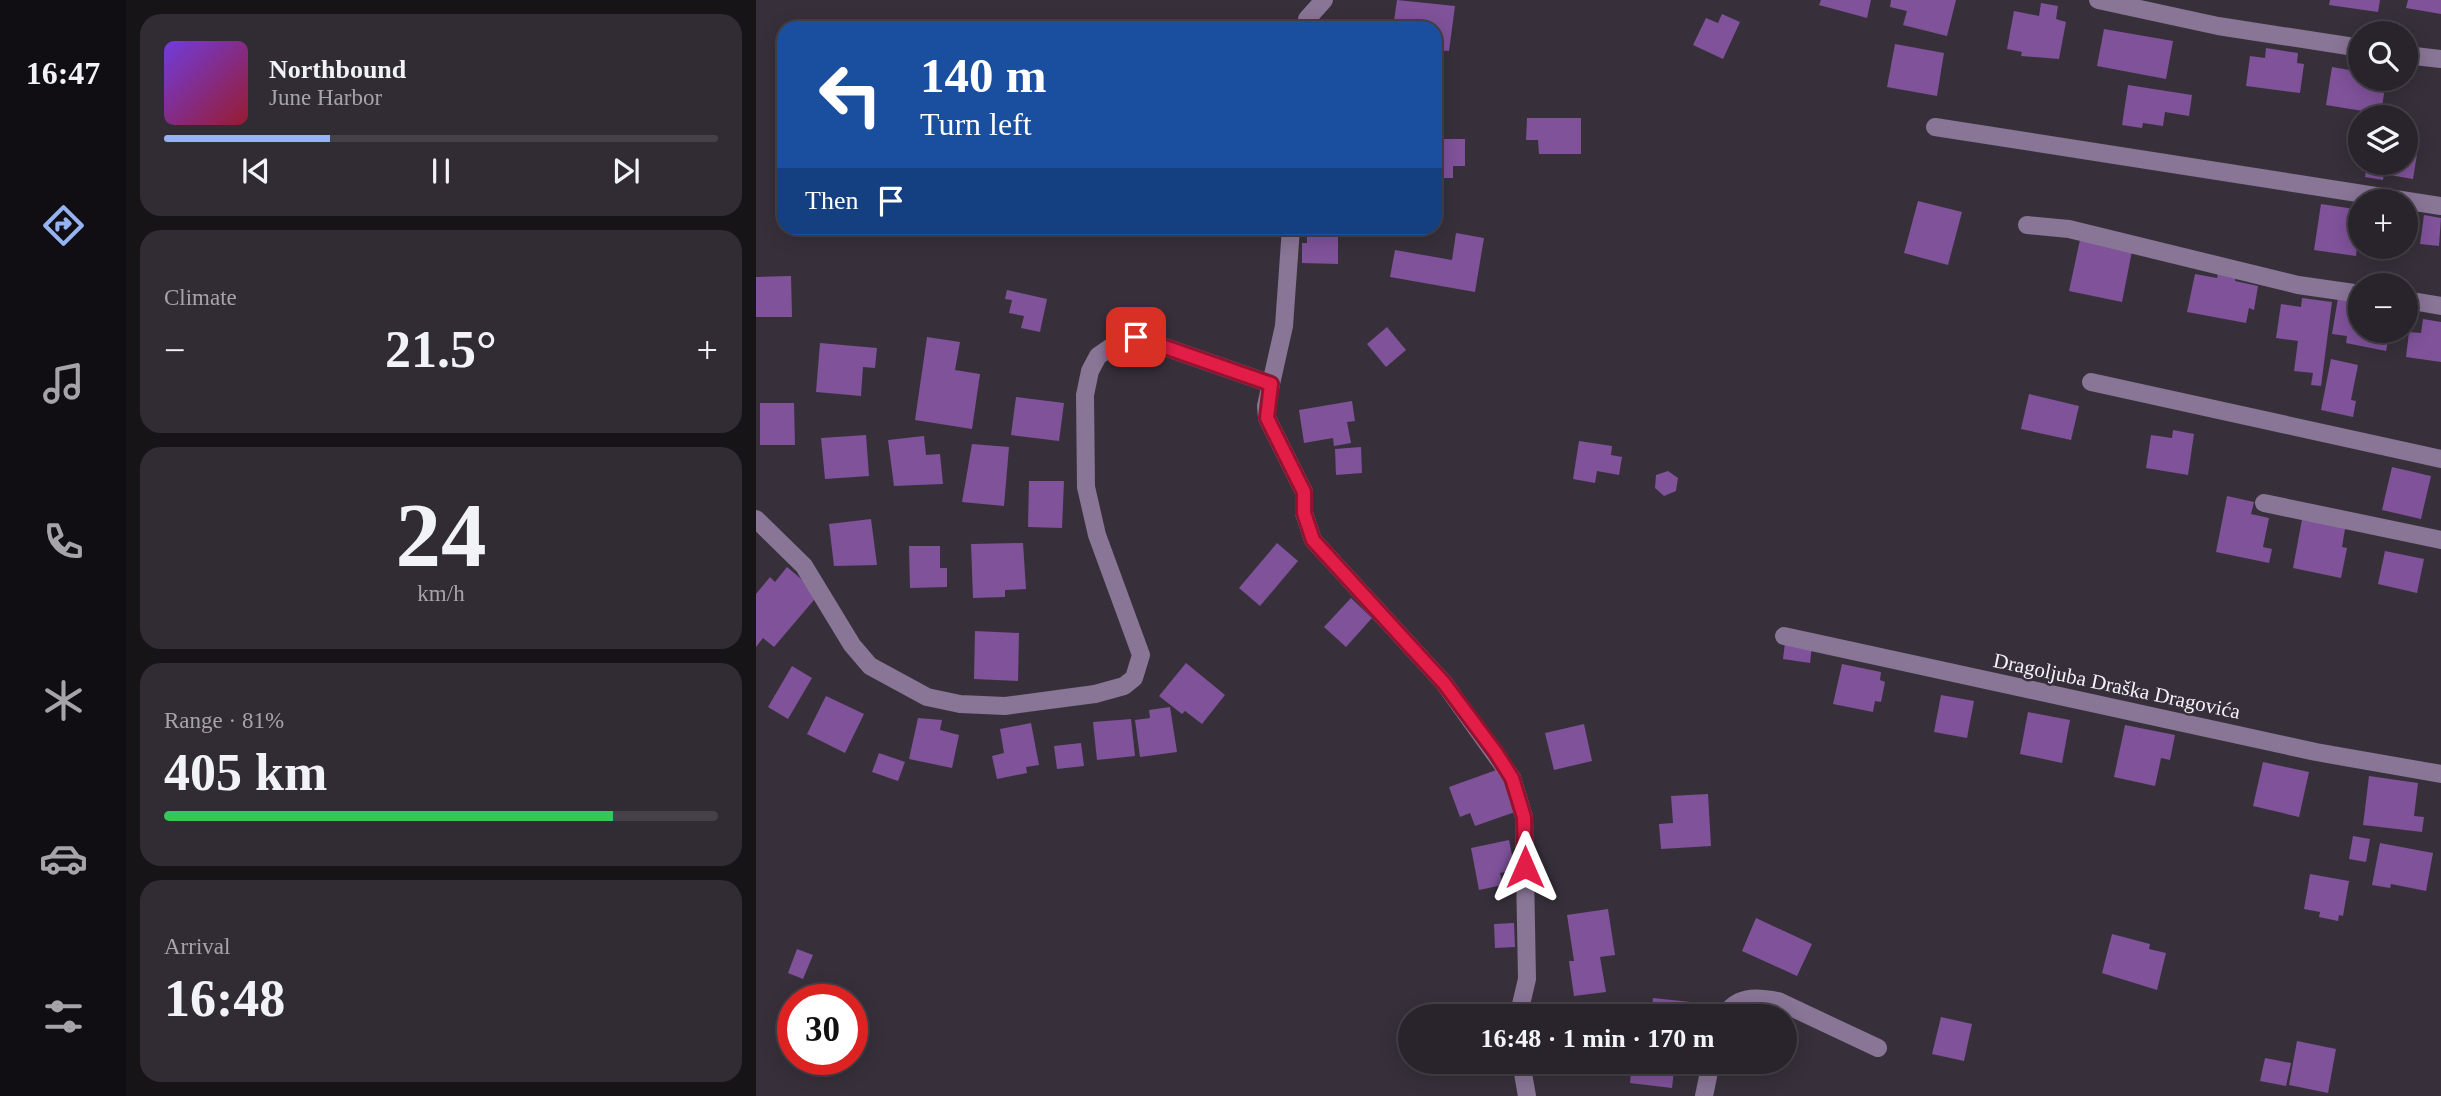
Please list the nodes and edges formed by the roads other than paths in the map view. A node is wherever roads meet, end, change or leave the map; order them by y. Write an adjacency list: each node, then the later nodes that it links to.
1 (1324, 0): 3 (street)
2 (2098, 0): 4 (street)
3 (1307, 21)
4 (2348, 46)
5 (2418, 56): 6 (street)
6 (2441, 59)
7 (1935, 127): 8 (street)
8 (2441, 206)
9 (2027, 225): 11 (street)
10 (1291, 235): 15 (street)
11 (2348, 292)
12 (2418, 302): 13 (street)
13 (2441, 306)
14 (2091, 382): 16 (street)
15 (1271, 384): 18 (street); 22 (street)
16 (2441, 459)
17 (2264, 503): 19 (street)
18 (756, 519)
19 (2441, 540)
20 (1784, 636): 21 (street, Dragoljuba Draška Dragovića)
21 (2441, 774)
22 (1521, 1004)
23 (1734, 1004): 24 (street)
24 (1783, 1004)
25 (1797, 1010): 26 (street)
26 (1878, 1048)
27 (1523, 1074): 29 (street)
28 (1709, 1074): 30 (street)
29 (1527, 1096)
30 (1704, 1096)

